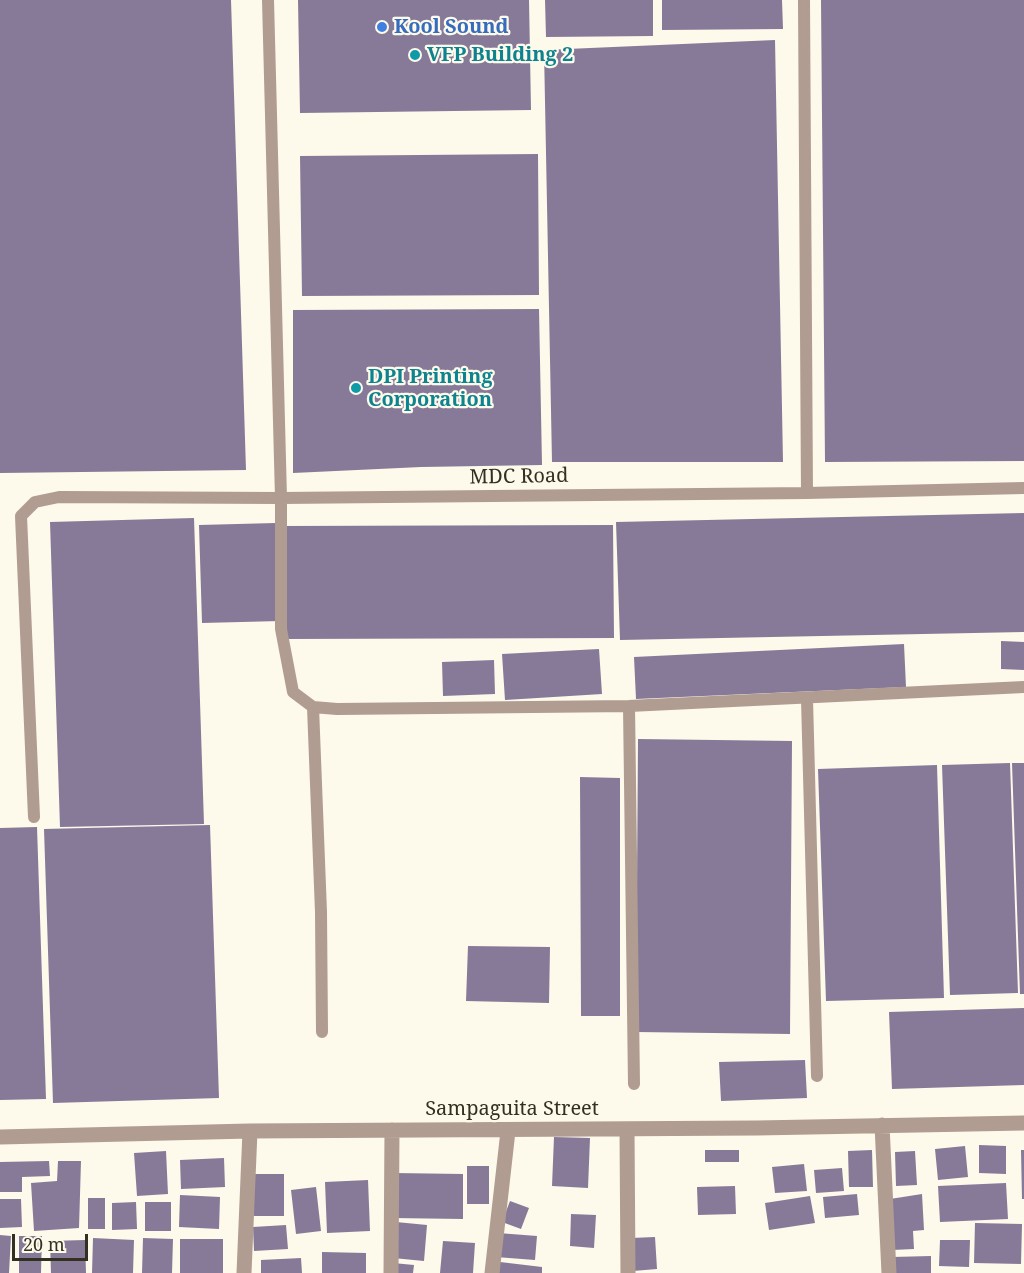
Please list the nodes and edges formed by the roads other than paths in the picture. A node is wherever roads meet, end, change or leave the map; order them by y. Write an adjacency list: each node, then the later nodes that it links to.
1 (268, 0): 5 (lane)
2 (804, 0): 4 (lane)
3 (1024, 488): 4 (lane, MDC Road)
4 (807, 493): 5 (lane, MDC Road)
5 (281, 498): 8 (lane); 10 (lane, MDC Road)
6 (1024, 687): 7 (lane)
7 (807, 699): 9 (lane); 12 (lane)
8 (313, 706): 9 (lane); 11 (lane)
9 (629, 706): 13 (lane)
10 (34, 817)
11 (322, 1032)
12 (817, 1076)
13 (634, 1083)
14 (1024, 1123): 15 (street, Sampaguita Street)
15 (882, 1125): 16 (street, Sampaguita Street); 25 (street)
16 (627, 1129): 19 (street, Sampaguita Street); 24 (street)
17 (392, 1130): 18 (street, Sampaguita Street); 19 (street, Sampaguita Street); 22 (street)
18 (250, 1131): 20 (street, Sampaguita Street); 21 (street)
19 (508, 1131): 23 (street)
20 (0, 1137)
21 (244, 1273)
22 (391, 1273)
23 (492, 1273)
24 (628, 1273)
25 (889, 1273)

